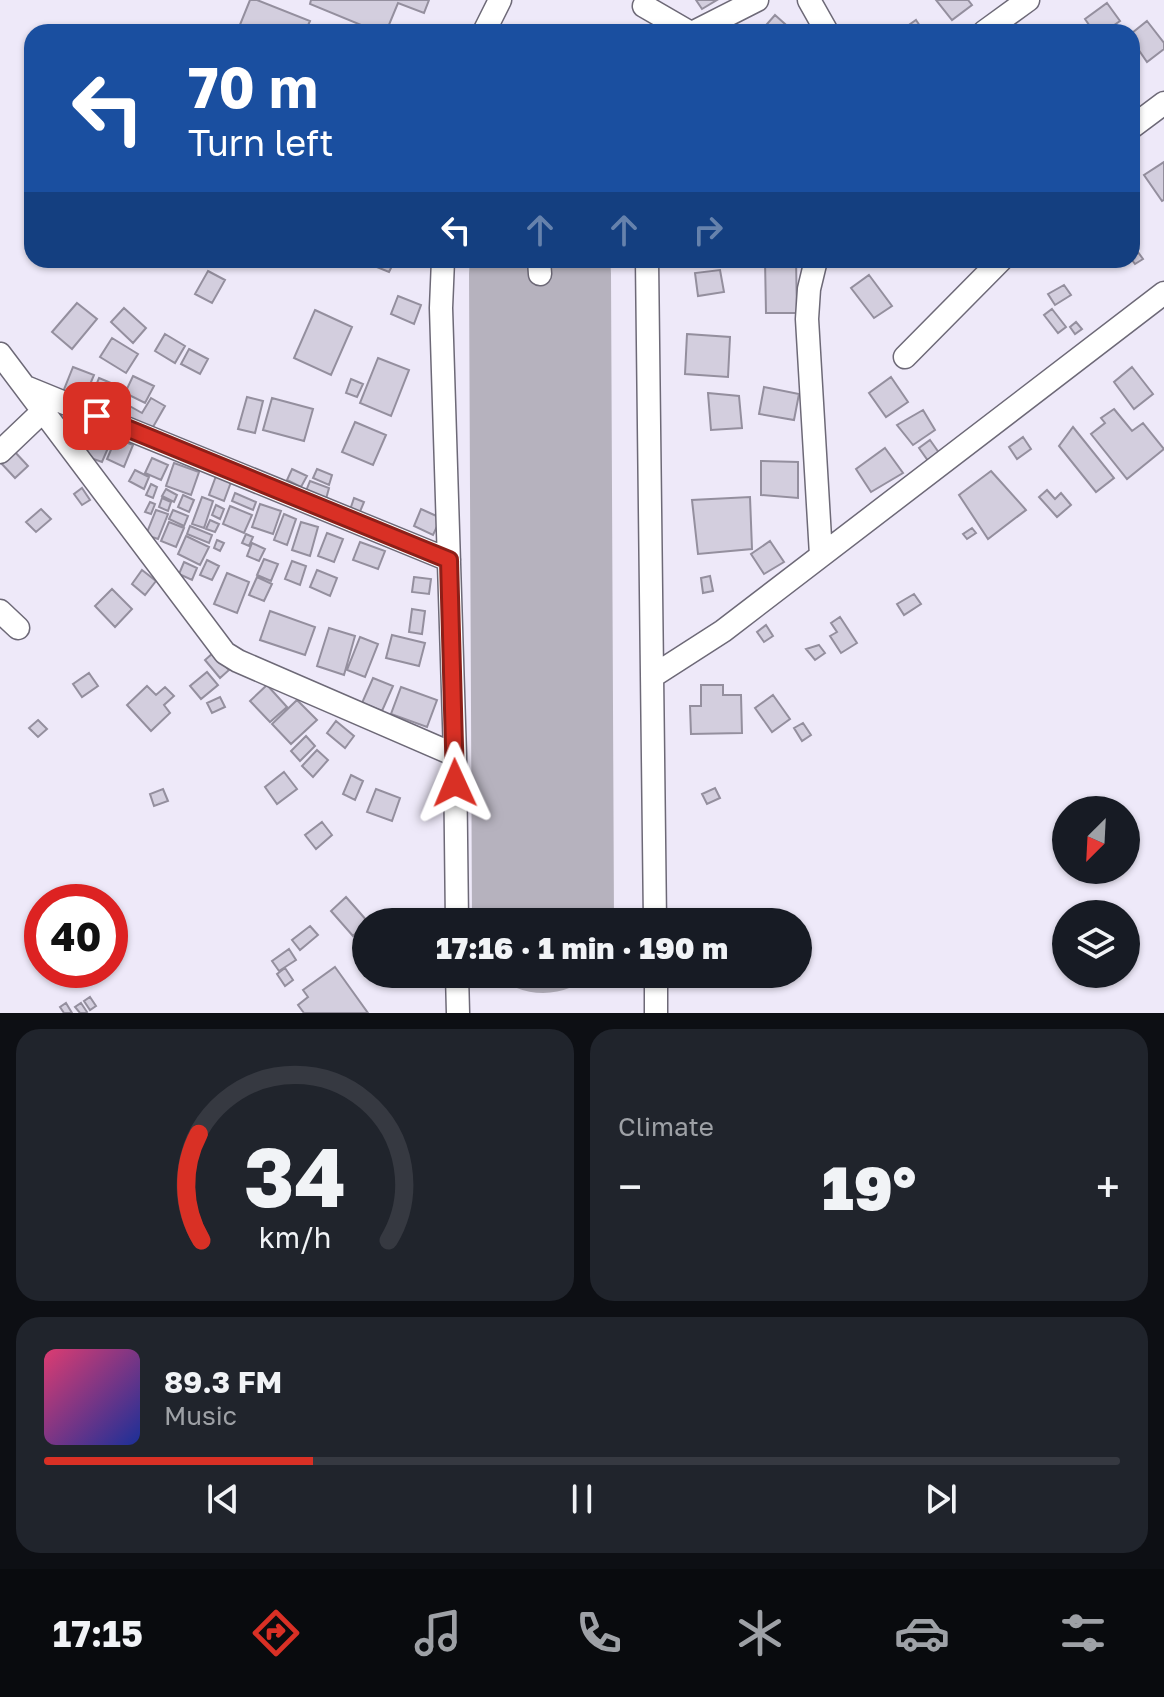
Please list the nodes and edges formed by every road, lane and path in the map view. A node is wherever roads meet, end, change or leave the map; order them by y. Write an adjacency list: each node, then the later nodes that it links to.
1 (500, 0): 6 (street)
2 (757, 0): 9 (street)
3 (809, 0): 10 (street)
4 (1028, 0): 11 (street)
5 (643, 3): 7 (street); 8 (street)
6 (488, 24)
7 (644, 24)
8 (678, 24)
9 (708, 24)
10 (822, 24)
11 (995, 24)
12 (1164, 103): 13 (street)
13 (1140, 121)
14 (443, 268): 25 (street)
15 (647, 268): 28 (street)
16 (814, 268): 24 (street)
17 (993, 268): 20 (street)
18 (1164, 293): 24 (street)
19 (0, 354): 21 (street)
20 (905, 357)
21 (26, 387): 22 (street); 25 (street)
22 (43, 411): 23 (street); 29 (street)
23 (0, 452)
24 (821, 555): 28 (street)
25 (449, 560): 29 (street)
26 (0, 611): 27 (street)
27 (18, 628)
28 (653, 676): 31 (street)
29 (455, 755): 30 (street)
30 (457, 908)
31 (655, 908)
32 (457, 988): 34 (street)
33 (656, 988): 35 (street)
34 (458, 1013)
35 (656, 1013)

